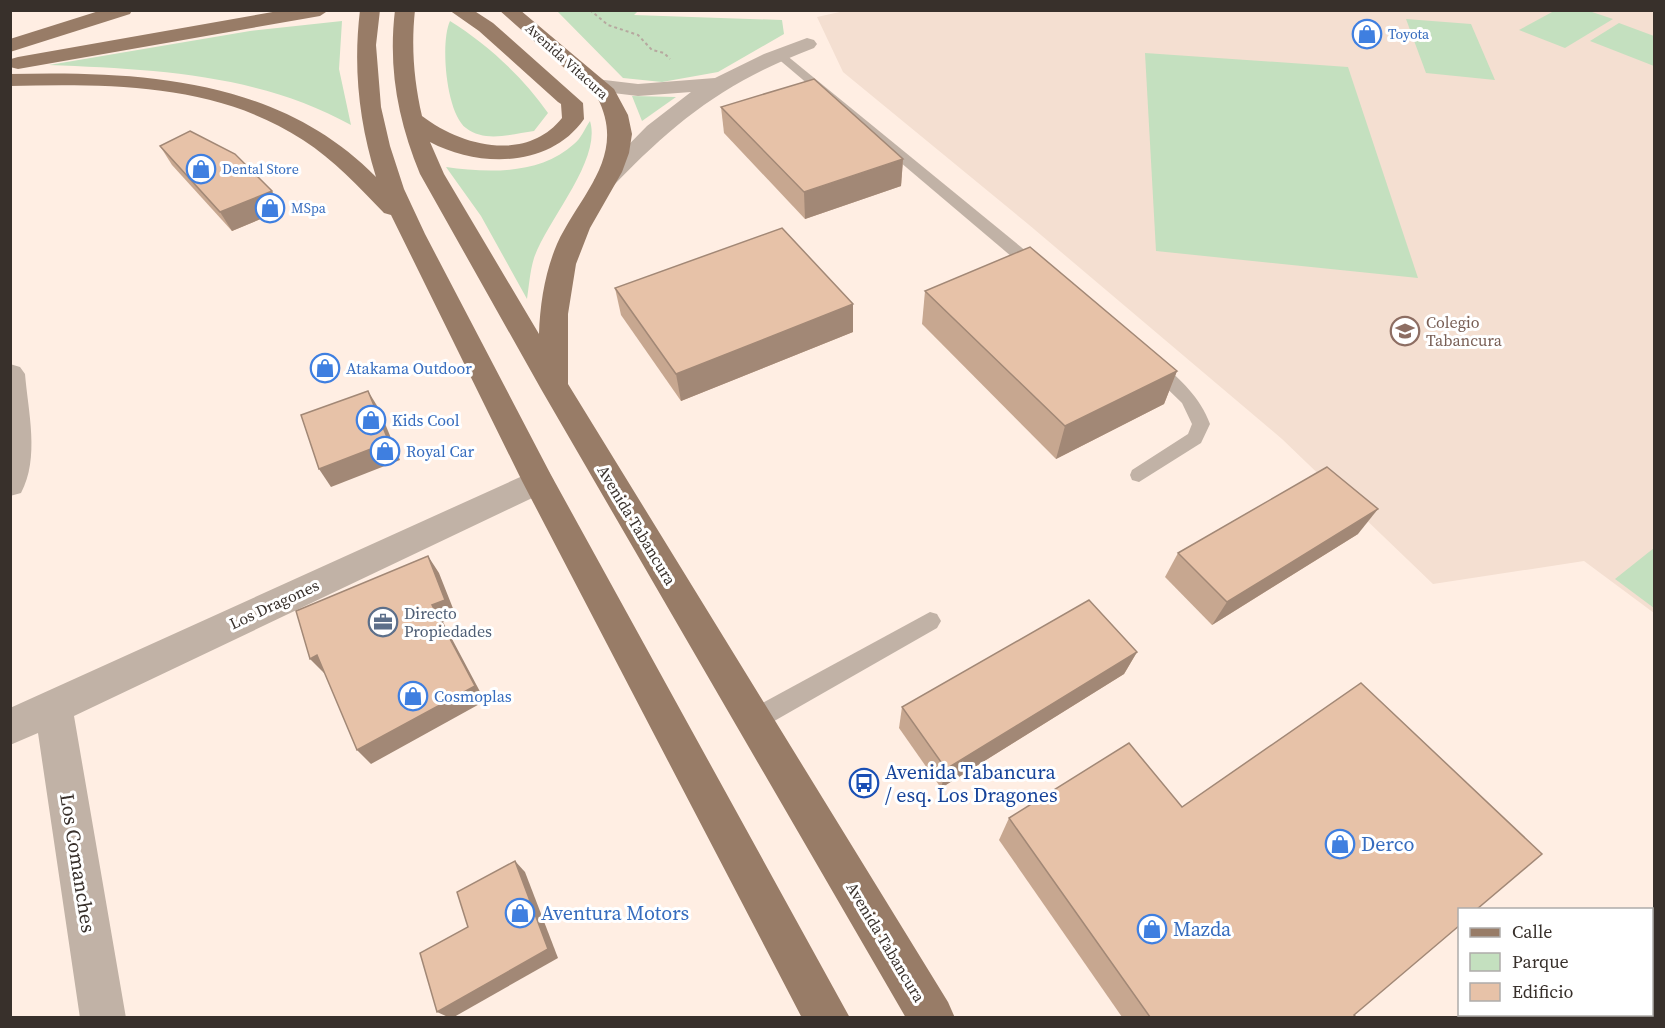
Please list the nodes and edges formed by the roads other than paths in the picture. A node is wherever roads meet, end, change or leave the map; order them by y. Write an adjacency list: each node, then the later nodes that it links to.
1 (123, 10): 9 (main road)
2 (238, 10): 10 (main road)
3 (320, 10): 12 (main road)
4 (458, 10): 16 (main road)
5 (508, 10): 15 (main road, Avenida Vitacura)
6 (405, 13): 16 (main road, Avenida Tabancura)
7 (369, 14): 18 (main road)
8 (807, 44): 11 (street)
9 (10, 46)
10 (10, 51)
11 (780, 54): 14 (street); 19 (lane)
12 (10, 65)
13 (10, 80): 18 (main road)
14 (719, 84): 15 (street); 17 (street)
15 (596, 85): 17 (main road, Avenida Vitacura)
16 (411, 118): 22 (main road, Avenida Tabancura)
17 (606, 180): 22 (main road, Avenida Vitacura)
18 (412, 234): 24 (main road)
19 (1047, 277)
20 (1139, 354): 23 (lane)
21 (10, 374): 25 (street)
22 (556, 389): 28 (main road, Avenida Tabancura)
23 (1139, 475)
24 (538, 481): 27 (street, Los Dragones); 31 (main road)
25 (10, 484)
26 (930, 621): 28 (lane)
27 (53, 708): 29 (street, Los Dragones); 30 (street, Los Comanches)
28 (754, 720): 32 (main road, Avenida Tabancura)
29 (10, 727)
30 (103, 1017)
31 (827, 1017)
32 (932, 1017)

